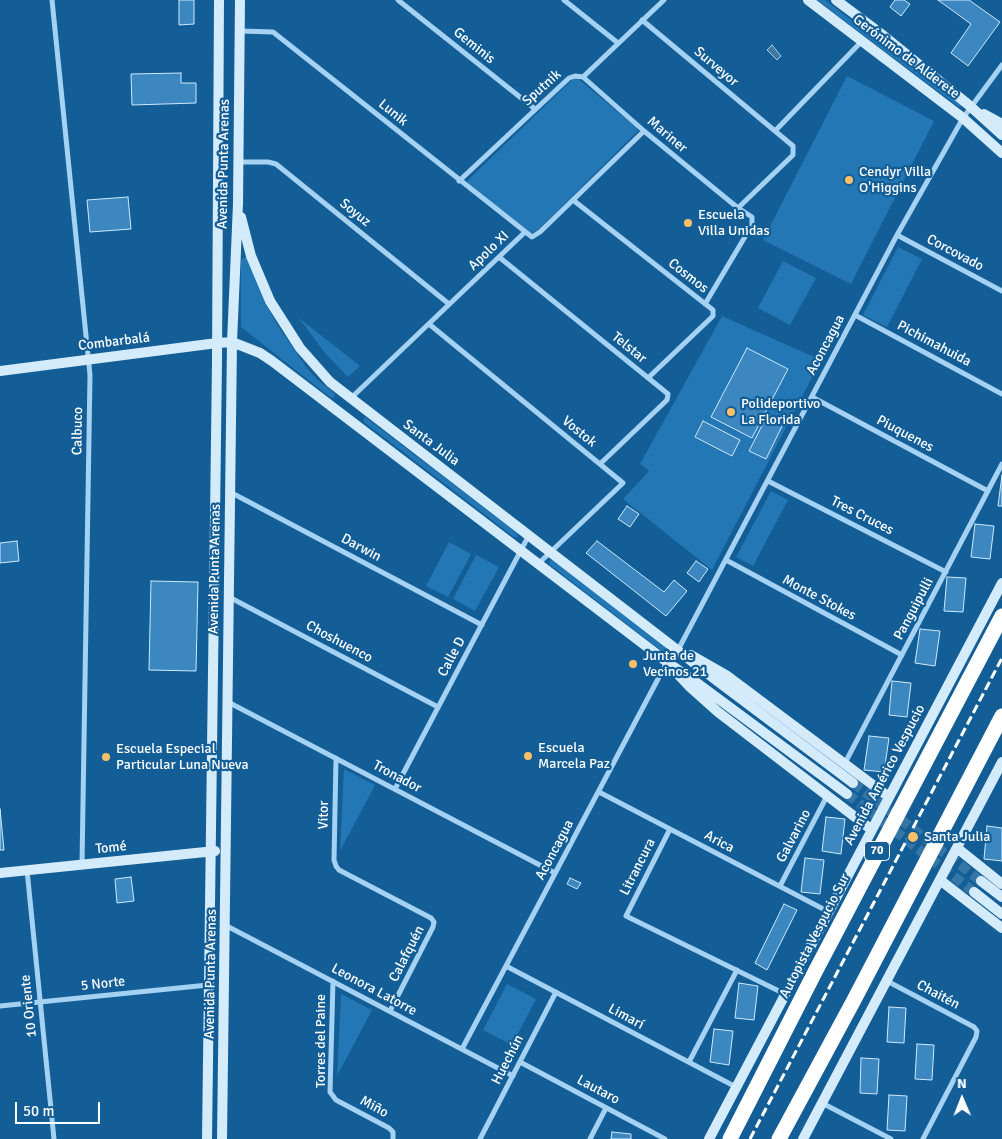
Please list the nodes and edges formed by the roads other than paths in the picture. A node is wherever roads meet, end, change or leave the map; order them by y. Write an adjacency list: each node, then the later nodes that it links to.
1 (52, 0): 38 (street, Calbuco)
2 (219, 0): 37 (main road, Avenida Punta Arenas)
3 (240, 0): 10 (main road, Avenida Punta Arenas)
4 (398, 0): 16 (street, Geminis)
5 (564, 0): 12 (street)
6 (664, 0): 9 (street, Sputnik)
7 (808, 0): 11 (main road, Gerónimo de Alderete)
8 (836, 0): 15 (main road, Gerónimo de Alderete)
9 (642, 20): 12 (street, Sputnik); 20 (street, Surveyor)
10 (240, 31): 23 (main road, Avenida Punta Arenas); 24 (street, Lunik)
11 (862, 41): 17 (main road, Gerónimo de Alderete); 20 (street)
12 (618, 43): 14 (street, Sputnik)
13 (1002, 65): 15 (street, Aconcagua)
14 (583, 77): 16 (street, Sputnik); 19 (street, Mariner)
15 (970, 106): 17 (street, Aconcagua); 18 (main road, Gerónimo de Alderete); 21 (main road, Gerónimo de Alderete)
16 (535, 109): 24 (street, Sputnik)
17 (963, 118): 21 (main road, Gerónimo de Alderete); 22 (main road, Gerónimo de Alderete); 29 (street, Aconcagua)
18 (1002, 124)
19 (644, 131): 25 (street, Apolo XI); 27 (street, Mariner)
20 (775, 131): 27 (street, Surveyor)
21 (1002, 137)
22 (1002, 153)
23 (238, 162): 26 (main road, Avenida Punta Arenas); 32 (street, Soyuz)
24 (459, 181): 28 (street, Lunik)
25 (573, 200): 28 (street, Apolo XI); 33 (street, Cosmos)
26 (238, 204): 36 (main road, Avenida Punta Arenas); 43 (main road, Santa Julia)
27 (738, 208): 33 (street, Mariner)
28 (524, 233): 30 (street, Apolo XI)
29 (897, 235): 31 (street, Corcovado); 34 (street, Aconcagua)
30 (499, 257): 32 (street, Apolo XI); 40 (street, Telstar)
31 (1002, 291)
32 (449, 304): 35 (street, Apolo XI)
33 (705, 304): 40 (street, Cosmos)
34 (855, 315): 41 (street, Pichimahuida); 42 (street, Aconcagua)
35 (429, 324): 43 (street, Apolo XI); 44 (street, Vostok)
36 (232, 342): 37 (main road, Combarbalá); 48 (main road, Avenida Punta Arenas); 50 (main road)
37 (217, 343): 38 (main road, Combarbalá); 78 (main road, Avenida Punta Arenas)
38 (89, 360): 39 (main road, Combarbalá); 79 (street, Calbuco)
39 (0, 371)
40 (648, 378): 44 (street, Telstar)
41 (1002, 394)
42 (812, 397): 46 (street, Aconcagua); 47 (street, Piuquenes)
43 (350, 399): 49 (main road, Santa Julia)
44 (600, 464): 51 (street, Vostok)
45 (1002, 464): 47 (street, Panguipulli)
46 (768, 481): 52 (street, Aconcagua); 54 (street, Tres Cruces)
47 (988, 491): 54 (street, Panguipulli)
48 (230, 492): 56 (main road, Avenida Punta Arenas); 58 (street, Darwin)
49 (530, 535): 50 (street, Calle D); 51 (main road, Santa Julia)
50 (521, 551): 53 (main road); 58 (street, Calle D)
51 (551, 552): 53 (street, Vostok); 59 (main road, Santa Julia)
52 (726, 560): 59 (street, Aconcagua); 60 (street, Monte Stokes)
53 (538, 564): 61 (main road)
54 (946, 572): 60 (street, Panguipulli)
55 (1002, 583): 73 (main road, Avenida Américo Vespucio)
56 (229, 597): 62 (main road, Avenida Punta Arenas); 63 (street, Choshuenco)
57 (1002, 616): 120 (highway, Autopista Vespucio Sur / 70)
58 (482, 625): 63 (street, Calle D)
59 (678, 650): 67 (main road, Santa Julia); 68 (main road, Santa Julia)
60 (902, 655): 67 (street, Panguipulli)
61 (667, 662): 70 (street, Aconcagua); 71 (main road); 72 (main road)
62 (227, 701): 65 (street, Tronador); 77 (main road, Avenida Punta Arenas)
63 (438, 707): 69 (street, Calle D)
64 (1002, 716): 121 (highway)
65 (336, 758): 69 (street, Tronador); 81 (street, Vitor)
66 (1002, 762): 76 (main road)
67 (844, 764): 73 (main road, Santa Julia)
68 (853, 783)
69 (395, 789): 83 (street, Tronador)
70 (599, 792): 74 (street, Arica); 83 (street, Aconcagua)
71 (846, 794)
72 (827, 796): 75 (main road); 87 (street, Galvarino)
73 (889, 797): 75 (main road, Avenida Américo Vespucio)
74 (670, 829): 87 (street, Arica); 95 (street, Litrancura)
75 (872, 830): 90 (main road, Avenida Américo Vespucio)
76 (957, 848): 84 (main road); 86 (main road)
77 (226, 850): 78 (main road, Tomé); 92 (main road, Avenida Punta Arenas)
78 (210, 852): 79 (main road, Tomé); 98 (main road, Avenida Punta Arenas)
79 (82, 864): 80 (main road, Tomé)
80 (27, 870): 82 (main road, Tomé); 101 (street, 10 Oriente)
81 (339, 870): 103 (street, Calafquén)
82 (0, 873)
83 (556, 873): 94 (street, Aconcagua)
84 (940, 880): 93 (main road); 96 (main road)
85 (981, 881): 89 (main road)
86 (1002, 884)
87 (780, 886): 90 (street, Arica)
88 (974, 892): 91 (main road)
89 (1002, 897)
90 (829, 912): 100 (main road, Avenida Américo Vespucio)
91 (1002, 914)
92 (225, 924): 97 (street, Leonora Latorre); 114 (main road, Avenida Punta Arenas)
93 (1002, 928)
94 (506, 966): 99 (street, Limarí); 104 (street, Aconcagua)
95 (736, 970): 100 (street); 106 (street)
96 (887, 980): 110 (main road); 124 (street, Chaitén)
97 (332, 981): 103 (street, Leonora Latorre); 109 (street, Torres del Paine)
98 (208, 985): 101 (street, 5 Norte); 113 (main road, Avenida Punta Arenas)
99 (556, 992): 105 (street, Huechún); 106 (street, Limarí)
100 (785, 994): 108 (main road, Avenida Américo Vespucio)
101 (40, 1002): 102 (street, 5 Norte); 112 (street, 10 Oriente)
102 (0, 1006)
103 (390, 1011): 104 (street, Leonora Latorre)
104 (462, 1049): 107 (street, Leonora Latorre)
105 (520, 1062): 107 (street, Huechún); 111 (street, Lautaro)
106 (689, 1062): 108 (street, Limarí)
107 (513, 1076): 116 (street, Huechún)
108 (736, 1087): 119 (main road, Avenida Américo Vespucio)
109 (336, 1100): 115 (street, Miño)
110 (822, 1103): 122 (main road); 123 (street)
111 (606, 1108): 117 (street); 118 (street, Lautaro)
112 (54, 1139)
113 (207, 1139)
114 (222, 1139)
115 (393, 1139)
116 (480, 1139)
117 (590, 1139)
118 (665, 1139)
119 (709, 1139)
120 (730, 1139)
121 (779, 1139)
122 (803, 1139)
123 (891, 1139)
124 (923, 1139)

